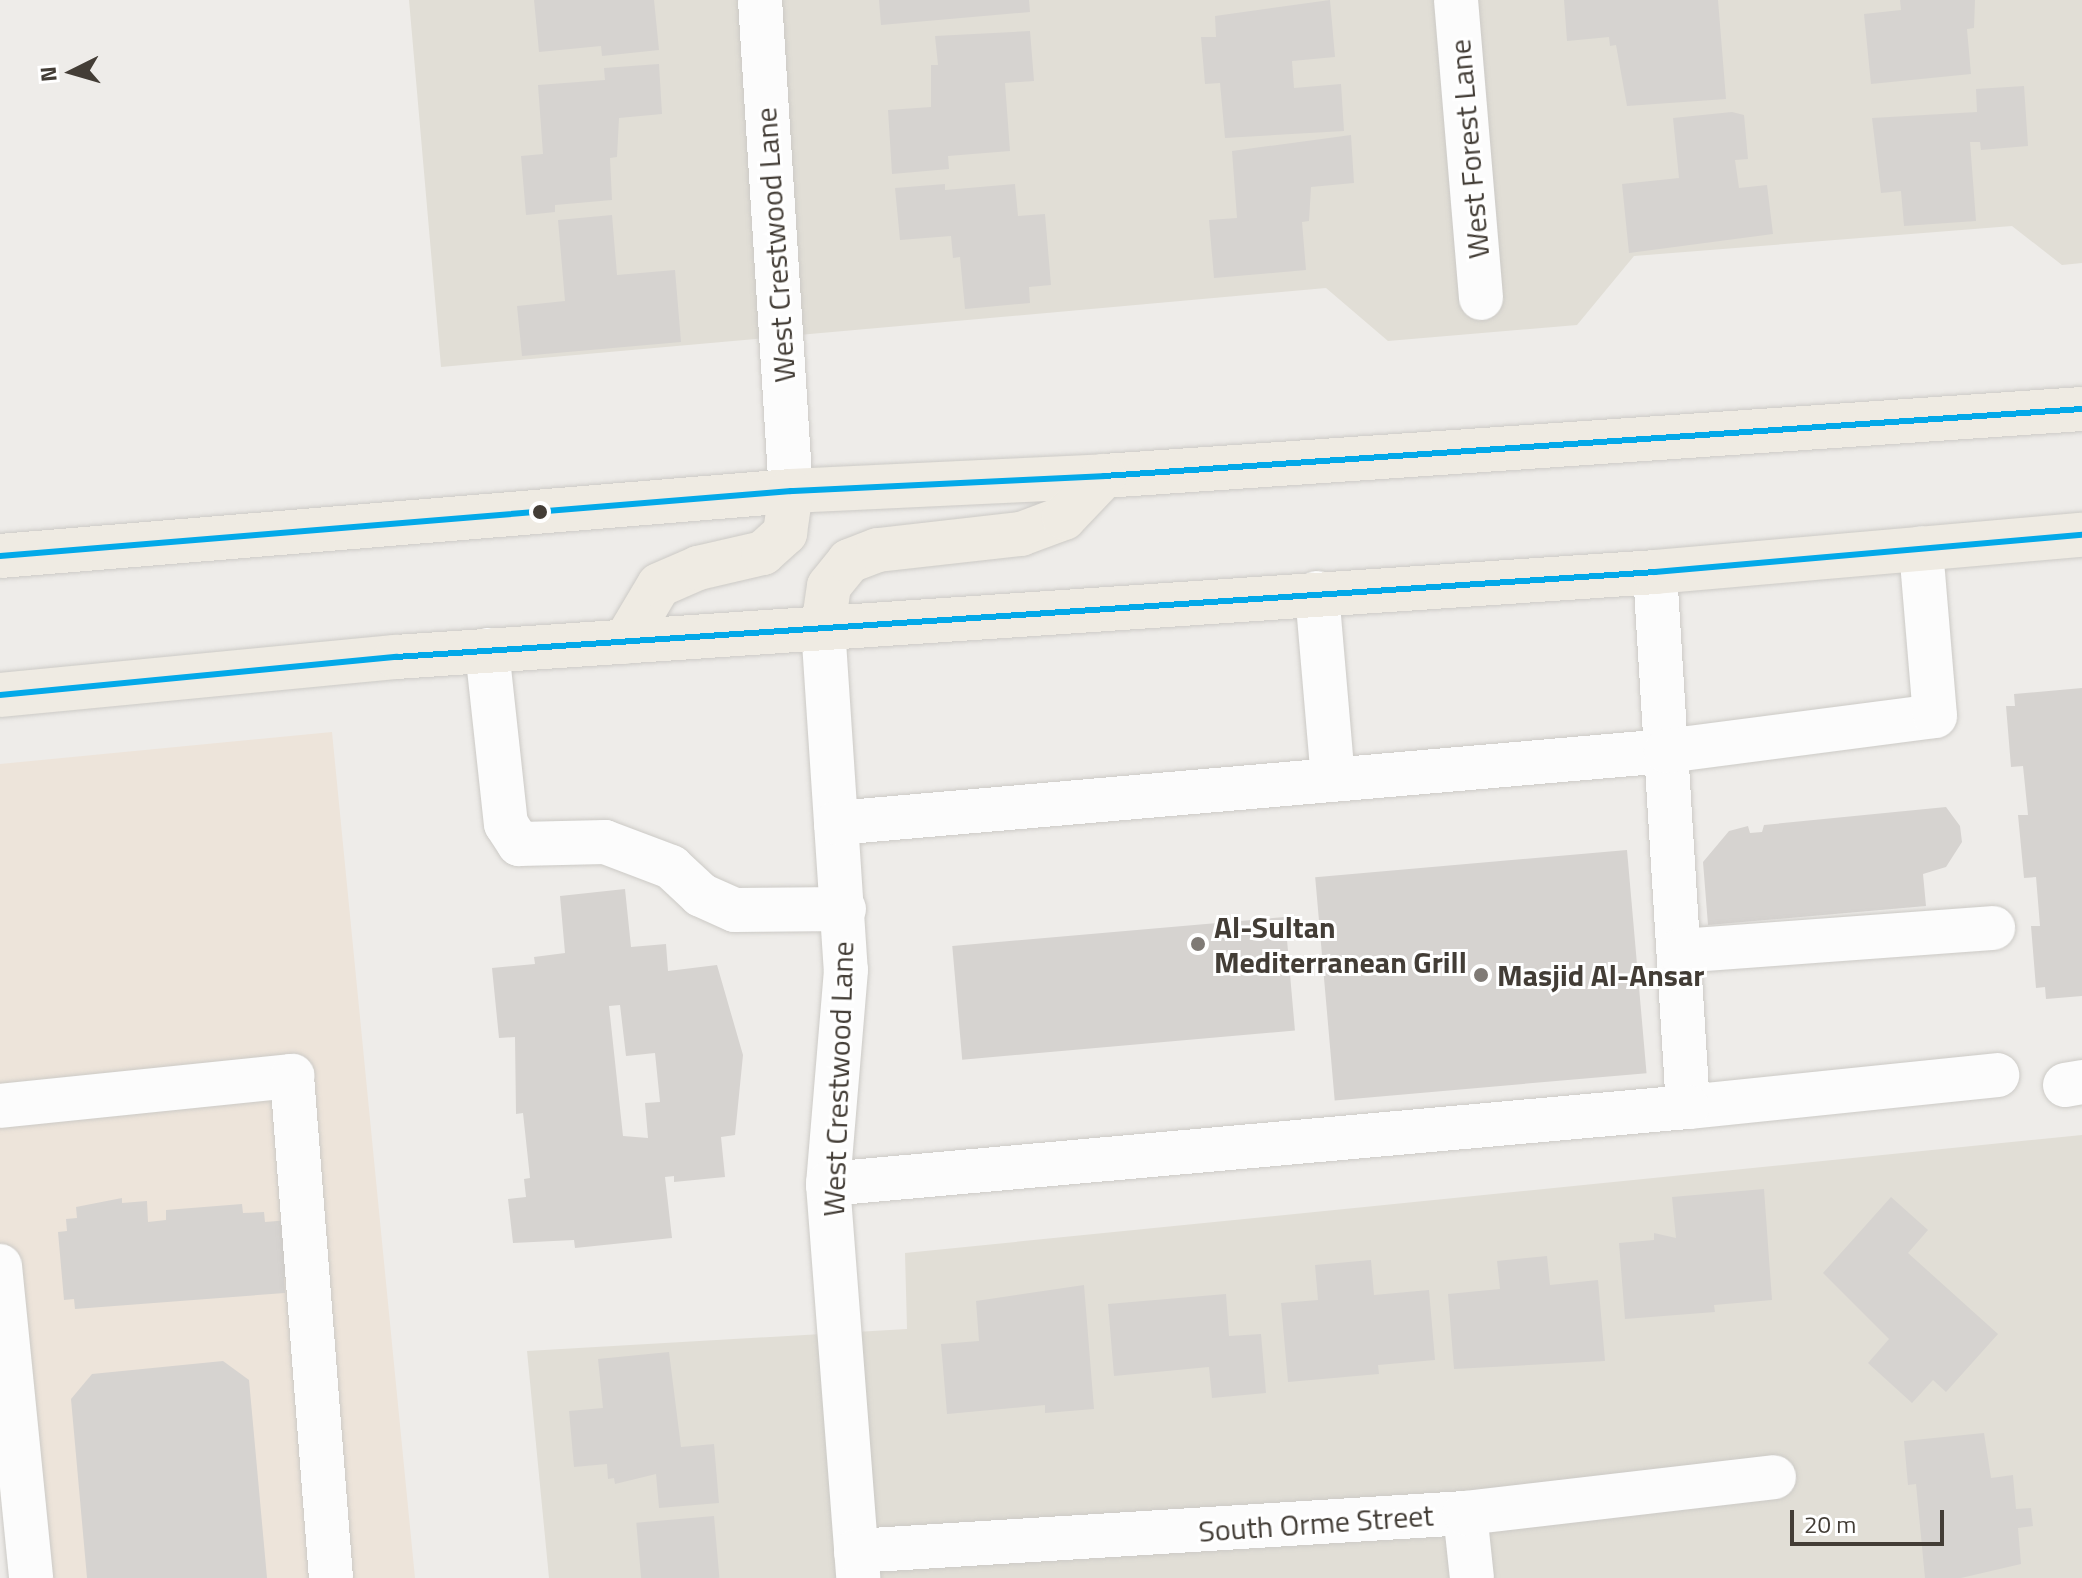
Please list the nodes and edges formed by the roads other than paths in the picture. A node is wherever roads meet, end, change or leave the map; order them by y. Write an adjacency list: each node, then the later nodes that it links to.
1 (760, 0): 6 (street, West Crestwood Lane)
2 (1456, 0): 3 (street, West Forest Lane)
3 (1481, 298)
4 (2082, 409): 5 (main road)
5 (1104, 476): 6 (main road); 12 (main road)
6 (791, 491): 9 (main road); 13 (main road)
7 (2082, 535): 8 (main road)
8 (1921, 549): 10 (main road); 16 (street)
9 (0, 556)
10 (1655, 572): 11 (main road); 16 (street)
11 (1317, 593): 12 (main road); 17 (street)
12 (823, 627): 13 (main road); 18 (street, West Crestwood Lane)
13 (625, 642): 14 (main road)
14 (487, 650): 15 (main road); 19 (street)
15 (0, 695)
16 (1666, 751): 17 (street); 21 (street)
17 (1333, 778): 18 (street)
18 (836, 823): 19 (street, West Crestwood Lane)
19 (844, 909): 25 (street, West Crestwood Lane)
20 (1993, 928): 21 (street)
21 (1679, 951): 24 (street)
22 (1997, 1075): 24 (street)
23 (0, 1106): 31 (street)
24 (1688, 1107): 25 (street)
25 (828, 1184): 29 (street, West Crestwood Lane)
26 (0, 1266): 30 (street)
27 (1774, 1477): 28 (street, South Orme Street)
28 (1465, 1513): 29 (street, South Orme Street); 32 (street)
29 (857, 1564)
30 (31, 1578)
31 (331, 1578)
32 (1472, 1578)

